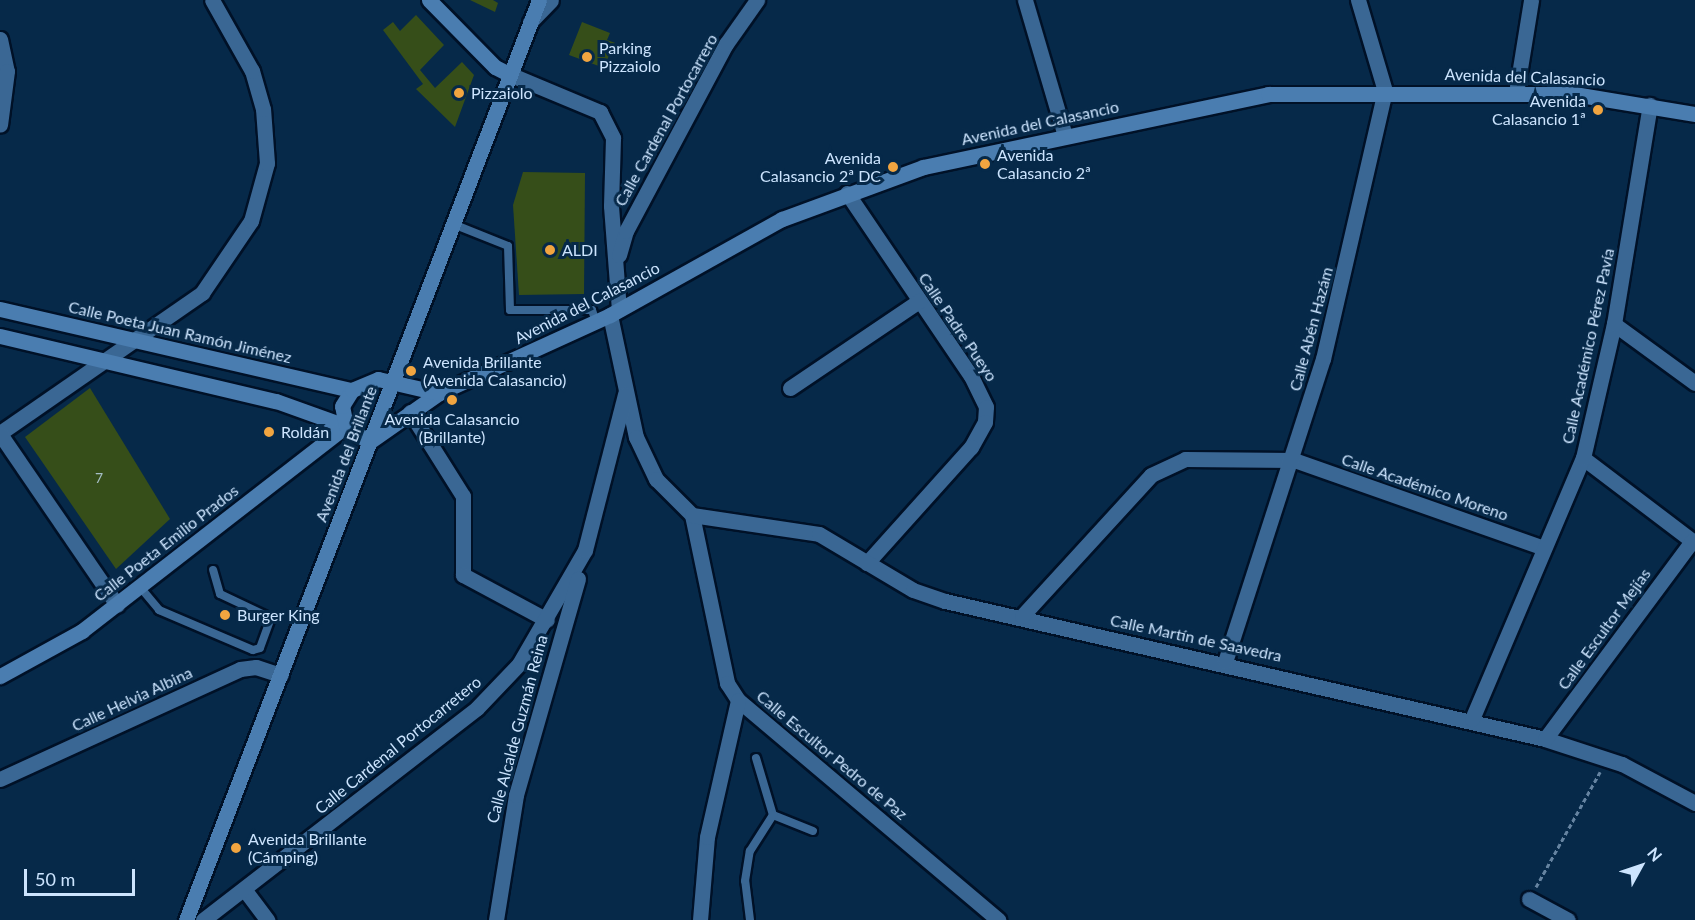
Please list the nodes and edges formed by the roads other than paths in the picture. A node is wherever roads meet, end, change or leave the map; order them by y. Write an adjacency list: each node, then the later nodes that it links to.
1 (212, 0): 26 (street)
2 (429, 0): 11 (street)
3 (539, 0): 9 (street, Avenida del Brillante)
4 (551, 0): 9 (street)
5 (757, 0): 20 (street, Calle Cardenal Portocarrero)
6 (1025, 0): 17 (street)
7 (1358, 0): 12 (street, Calle Abén Hazám)
8 (1531, 0): 13 (street)
9 (530, 22): 11 (street, Avenida del Brillante)
10 (0, 39): 16 (street)
11 (509, 74): 19 (street, Avenida del Brillante); 20 (street, Calle Cardenal Portocarrero)
12 (1385, 91): 13 (street, Avenida del Calasancio); 17 (street, Avenida del Calasancio); 39 (street, Calle Abén Hazám)
13 (1516, 93): 14 (street, Avenida del Calasancio)
14 (1650, 105): 15 (street, Avenida del Calasancio); 24 (street, Calle Académico Pérez Pavía)
15 (1695, 114)
16 (0, 125)
17 (1065, 136): 18 (street, Avenida del Calasancio)
18 (847, 193): 21 (street, Calle Padre Pueyo); 23 (street, Avenida del Calasancio)
19 (453, 224): 23 (lane); 28 (street, Avenida del Brillante)
20 (616, 263): 23 (street, Calle Cardenal Portocarrero)
21 (919, 301): 30 (street); 44 (street, Calle Padre Pueyo)
22 (0, 309): 26 (street, Calle Poeta Juan Ramón Jiménez)
23 (608, 316): 32 (street, Calle Escultor Pedro de Paz); 33 (street, Avenida del Calasancio)
24 (1614, 324): 29 (street); 38 (street, Calle Académico Pérez Pavía)
25 (0, 336): 27 (street)
26 (138, 340): 27 (street); 31 (street, Calle Poeta Juan Ramón Jiménez)
27 (108, 362): 35 (street); 36 (street)
28 (393, 383): 31 (street); 33 (street); 37 (street, Avenida del Brillante)
29 (1695, 383)
30 (790, 388)
31 (351, 390): 35 (street)
32 (625, 392): 40 (street, Calle Escultor Pedro de Paz); 43 (street, Calle Cardenal Portocarretero)
33 (439, 393): 34 (street, Avenida del Calasancio)
34 (410, 412): 37 (street, Avenida del Calasancio); 49 (street)
35 (346, 426): 37 (street); 46 (street, Calle Poeta Emilio Prados)
36 (0, 433): 47 (street)
37 (369, 442): 53 (street, Avenida del Brillante)
38 (1583, 458): 41 (street); 42 (street, Calle Académico Pérez Pavía)
39 (1294, 460): 42 (street, Calle Académico Moreno); 48 (street, Calle Académico Moreno); 52 (street, Calle Abén Hazám)
40 (692, 515): 44 (street, Calle Martín de Saavedra); 55 (street, Calle Escultor Pedro de Paz)
41 (1693, 542): 57 (street, Calle Escultor Mejías)
42 (1544, 548): 56 (street, Calle Académico Pérez Pavía)
43 (585, 550): 49 (street, Calle Cardenal Portocarretero); 51 (street, Calle Alcalde Guzmán Reina)
44 (867, 562): 48 (street, Calle Martín de Saavedra)
45 (213, 570): 46 (lane)
46 (140, 587): 47 (street, Calle Poeta Emilio Prados)
47 (117, 605): 54 (street, Calle Poeta Emilio Prados)
48 (1022, 616): 52 (street, Calle Martín de Saavedra)
49 (547, 620): 50 (street, Calle Cardenal Portocarretero)
50 (531, 647): 51 (street); 63 (street, Calle Cardenal Portocarretero)
51 (556, 657): 68 (street, Calle Alcalde Guzmán Reina)
52 (1225, 662): 56 (street, Calle Martín de Saavedra)
53 (281, 675): 59 (street, Calle Helvia Albina); 65 (street, Avenida del Brillante)
54 (0, 676)
55 (738, 700): 69 (street); 71 (street, Calle Escultor Pedro de Paz)
56 (1472, 719): 57 (street, Calle Martín de Saavedra)
57 (1545, 739): 60 (street, Calle Martín de Saavedra)
58 (756, 758): 61 (lane)
59 (0, 779)
60 (1695, 803)
61 (773, 815): 62 (lane); 70 (lane)
62 (813, 831)
63 (244, 889): 66 (street, Calle Cardenal Portocarretero); 67 (street)
64 (1529, 899): 72 (street)
65 (186, 920)
66 (203, 920)
67 (267, 920)
68 (496, 920)
69 (700, 920)
70 (750, 920)
71 (998, 920)
72 (1568, 920)

